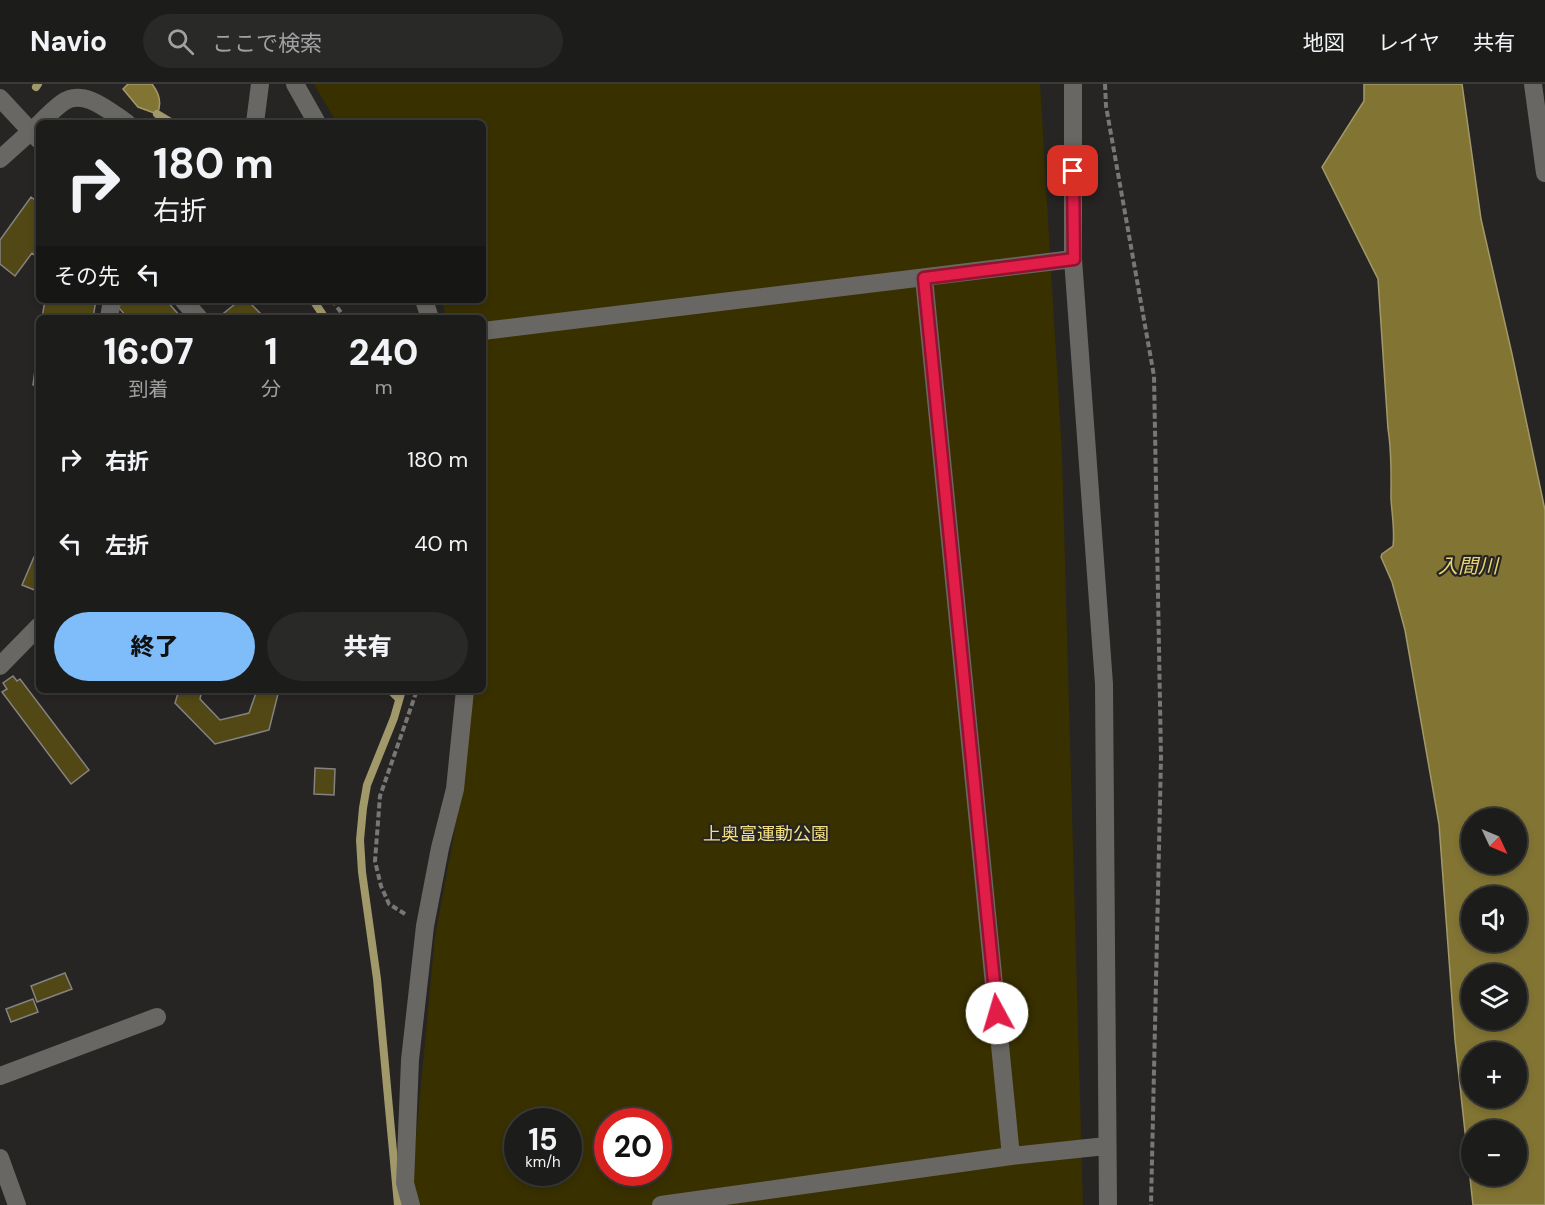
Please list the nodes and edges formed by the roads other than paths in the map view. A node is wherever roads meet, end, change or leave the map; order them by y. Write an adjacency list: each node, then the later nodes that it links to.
1 (260, 84): 8 (street)
2 (295, 84): 9 (street)
3 (1072, 84): 14 (street)
4 (1533, 84): 13 (street)
5 (0, 98): 10 (street)
6 (46, 120): 7 (street)
7 (122, 120)
8 (255, 120)
9 (315, 120)
10 (36, 129)
11 (36, 131): 12 (street)
12 (0, 159)
13 (1545, 173)
14 (1074, 259): 15 (street); 24 (street)
15 (924, 278): 18 (street); 25 (street)
16 (186, 303): 17 (street)
17 (196, 315)
18 (486, 331)
19 (36, 629): 20 (street)
20 (0, 666)
21 (465, 693): 28 (street)
22 (157, 1017): 23 (street)
23 (0, 1076)
24 (1106, 1146): 25 (street); 30 (street)
25 (1011, 1156): 29 (street)
26 (0, 1158): 27 (street)
27 (17, 1205)
28 (411, 1205)
29 (661, 1205)
30 (1108, 1205)

